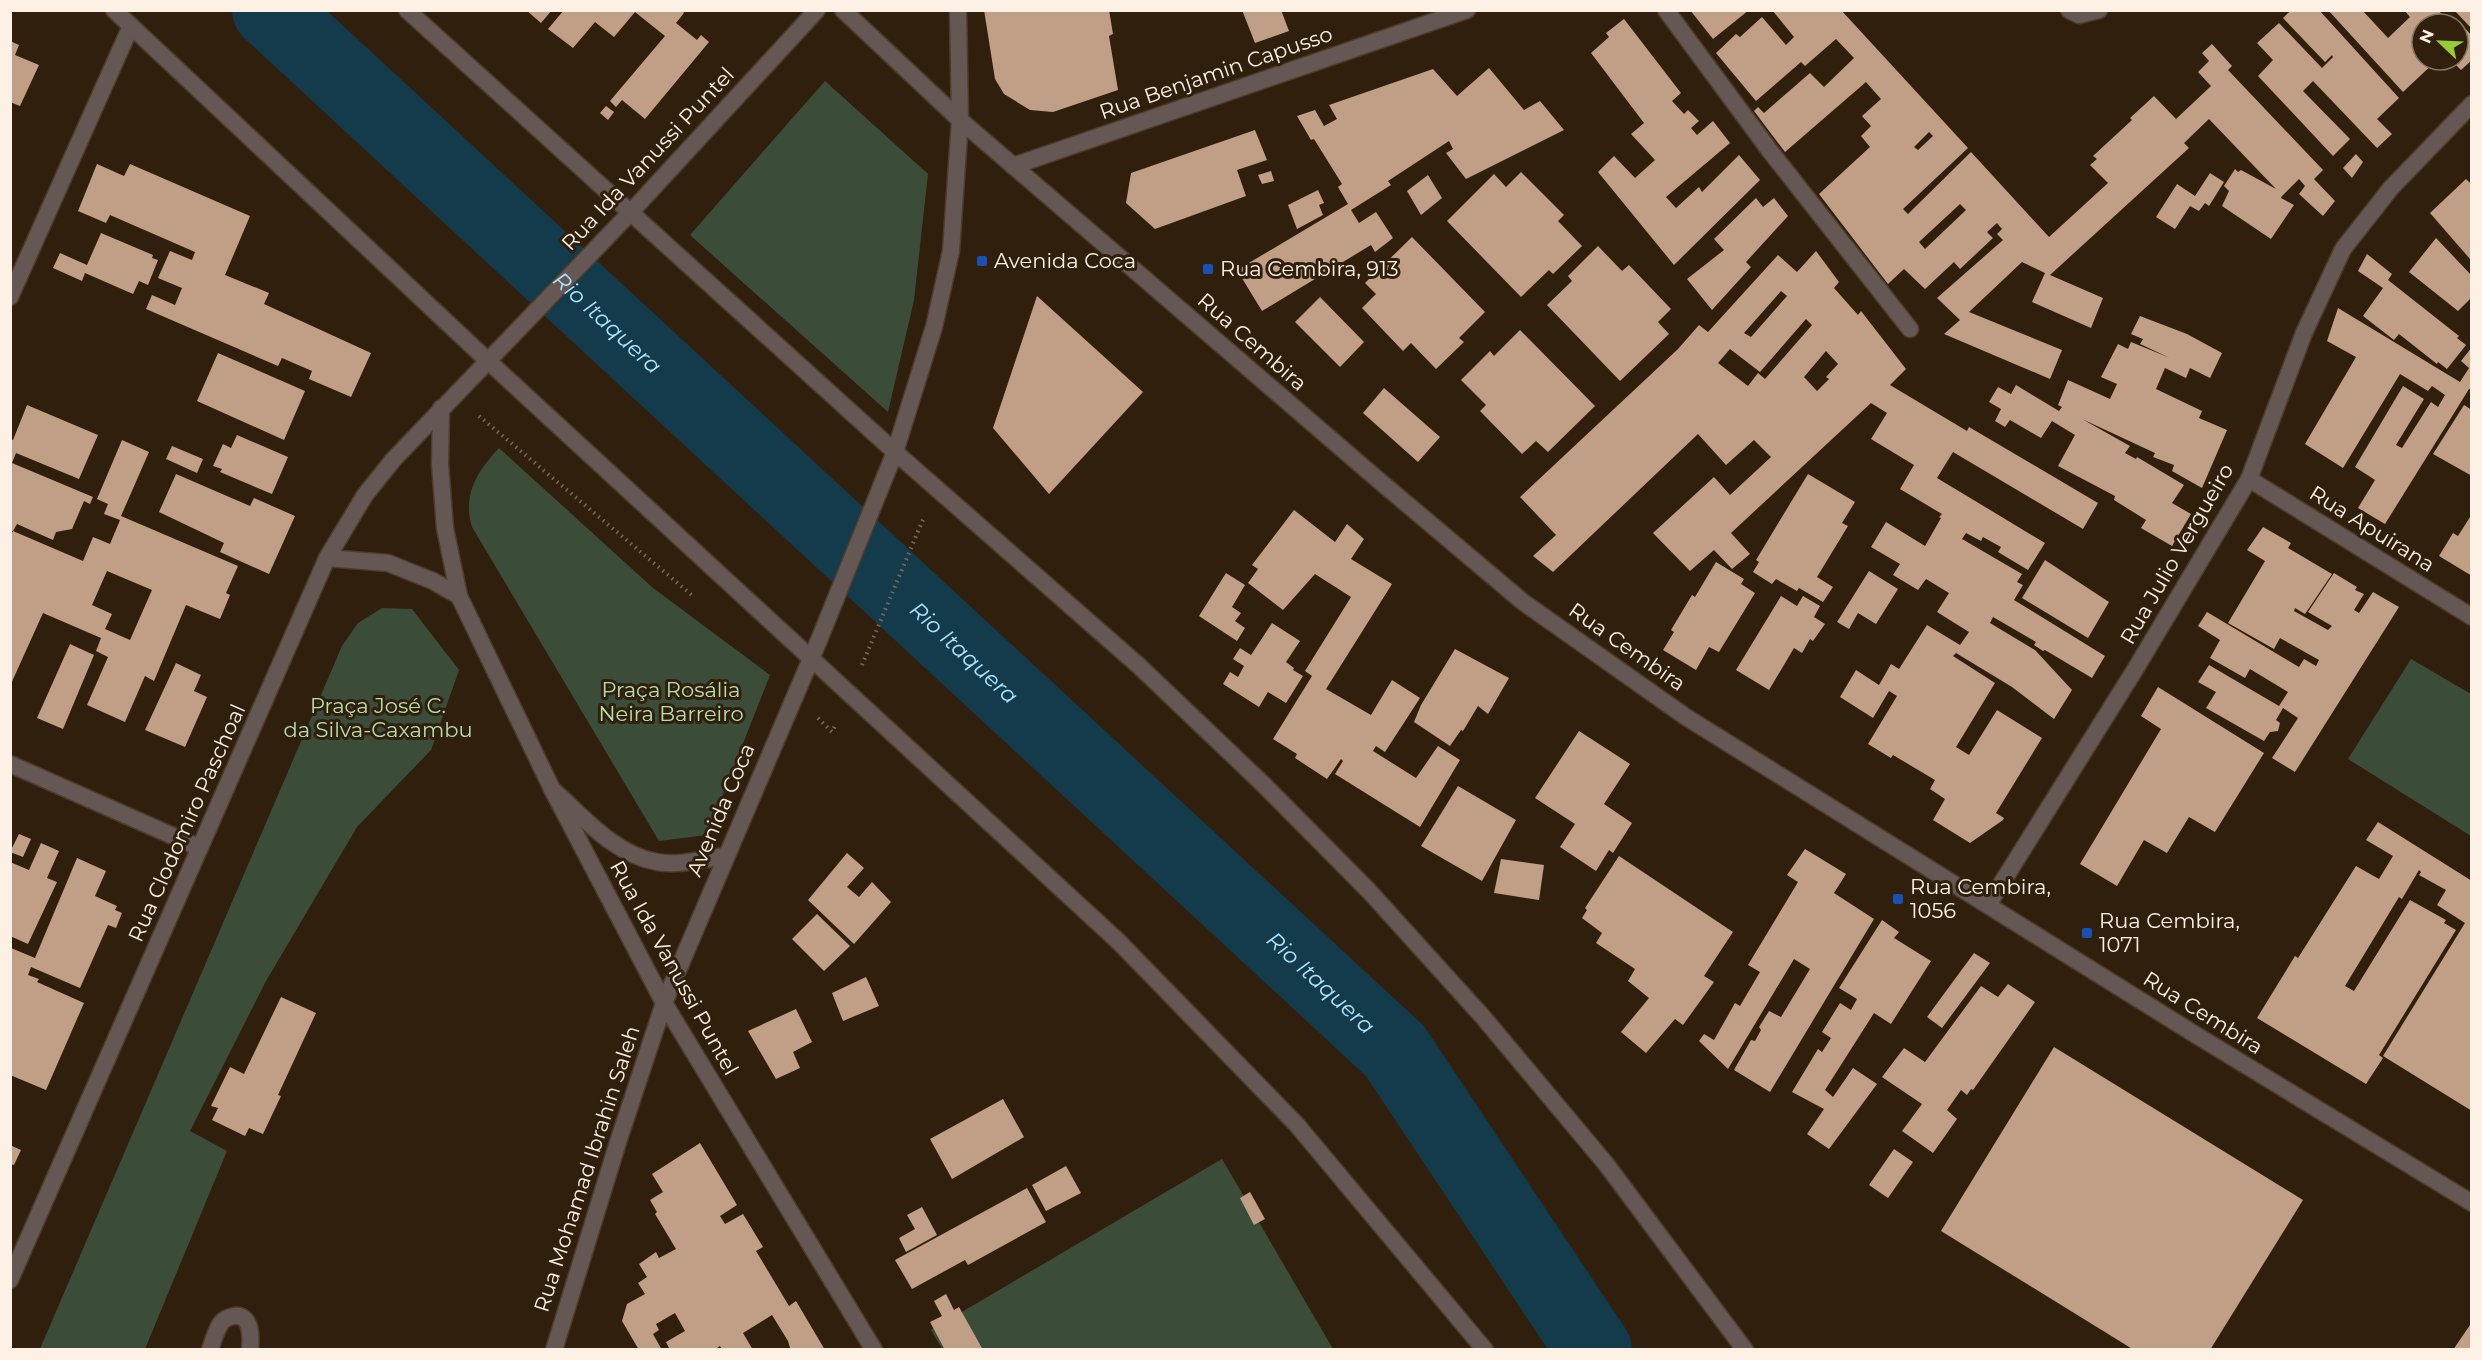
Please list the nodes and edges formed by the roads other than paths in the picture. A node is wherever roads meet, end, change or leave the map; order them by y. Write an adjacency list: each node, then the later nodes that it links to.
1 (114, 10): 10 (street)
2 (407, 10): 14 (street)
3 (817, 10): 14 (street, Rua Ida Vanussi Puntel)
4 (843, 10): 12 (street, Rua Cembira)
5 (958, 10): 12 (street, Avenida Coca)
6 (1467, 10): 13 (street, Rua Benjamin Capusso)
7 (1666, 10): 16 (street)
8 (2069, 10): 9 (street)
9 (2099, 10)
10 (131, 26): 15 (street); 17 (street)
11 (2472, 104): 20 (street, Rua Julio Vergueiro)
12 (960, 120): 13 (street, Rua Cembira); 19 (street, Avenida Coca)
13 (1013, 166): 29 (street, Rua Cembira)
14 (630, 213): 17 (street, Rua Ida Vanussi Puntel); 19 (street)
15 (10, 297)
16 (1910, 329)
17 (487, 360): 18 (street, Rua Ida Vanussi Puntel); 24 (street)
18 (441, 408): 21 (street, Rua Clodomiro Paschoal); 22 (street, Rua Ida Vanussi Puntel)
19 (895, 452): 24 (street, Avenida Coca); 38 (street)
20 (2249, 479): 23 (street, Rua Apuirana); 29 (street, Rua Julio Vergueiro)
21 (327, 558): 22 (street); 27 (street, Rua Clodomiro Paschoal)
22 (459, 596): 26 (street, Rua Ida Vanussi Puntel)
23 (2472, 617)
24 (811, 657): 28 (street, Avenida Coca); 37 (street)
25 (10, 764): 27 (street)
26 (552, 789): 28 (street); 30 (street, Rua Ida Vanussi Puntel)
27 (200, 848): 32 (street, Rua Clodomiro Paschoal)
28 (725, 856): 30 (street, Avenida Coca)
29 (1988, 905): 31 (street, Rua Cembira)
30 (664, 1003): 35 (street, Rua Mohamad Ibrahin Saleh); 36 (street, Rua Ida Vanussi Puntel)
31 (2472, 1203)
32 (10, 1280)
33 (210, 1350): 34 (street)
34 (250, 1350)
35 (554, 1350)
36 (874, 1350)
37 (1485, 1350)
38 (1745, 1350)

